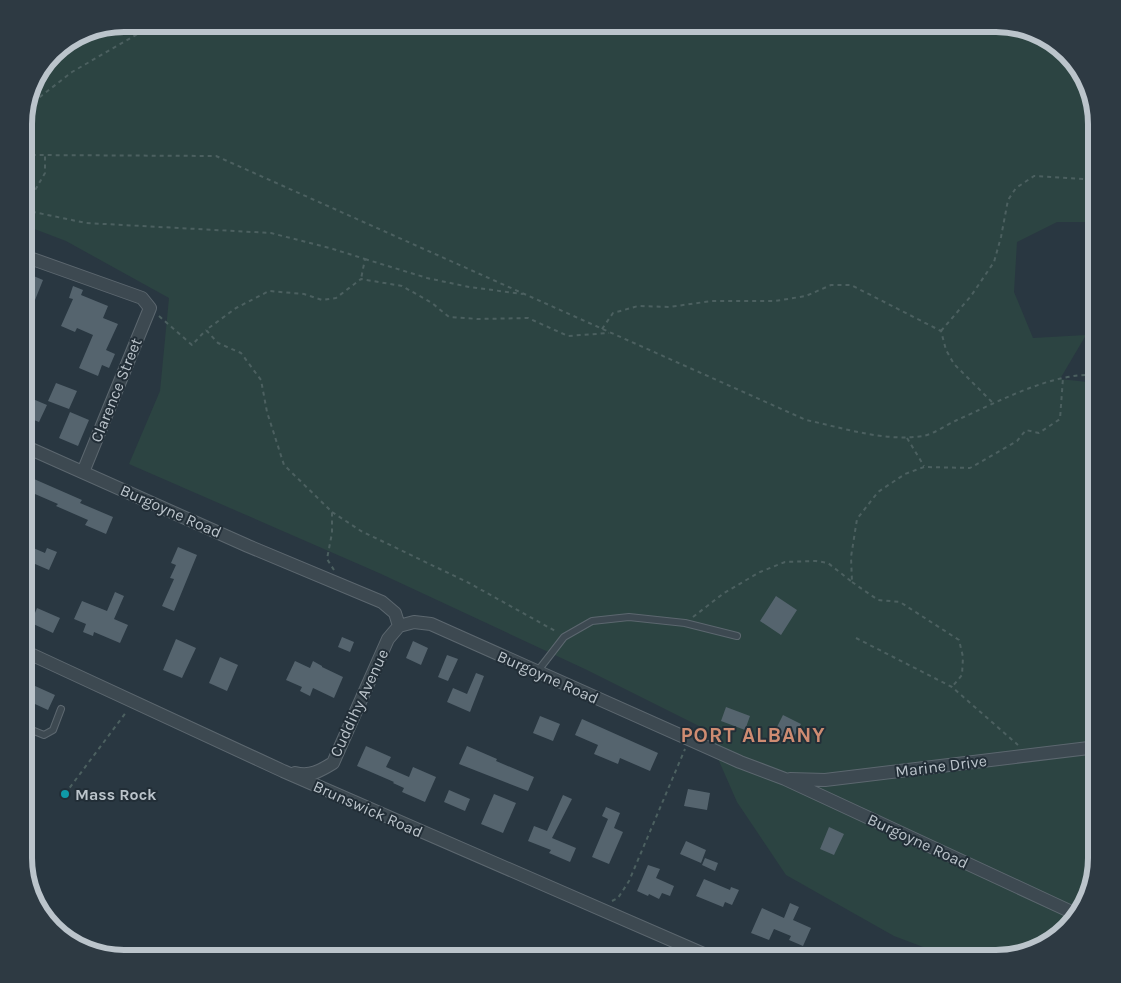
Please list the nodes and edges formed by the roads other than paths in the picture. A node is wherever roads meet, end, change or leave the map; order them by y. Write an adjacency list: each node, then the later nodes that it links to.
1 (33, 259): 3 (street, Clarence Street)
2 (33, 450): 3 (street, Burgoyne Road)
3 (83, 472): 4 (street, Burgoyne Road)
4 (399, 626): 7 (street, Burgoyne Road); 11 (street, Cuddihy Avenue)
5 (737, 636): 7 (lane)
6 (33, 655): 11 (street, Brunswick Road)
7 (537, 672): 12 (street, Burgoyne Road)
8 (62, 709): 9 (lane)
9 (33, 731)
10 (1088, 748): 12 (street, Marine Drive)
11 (283, 771): 14 (street, Brunswick Road)
12 (785, 779): 13 (street, Burgoyne Road)
13 (1071, 912)
14 (697, 951)

